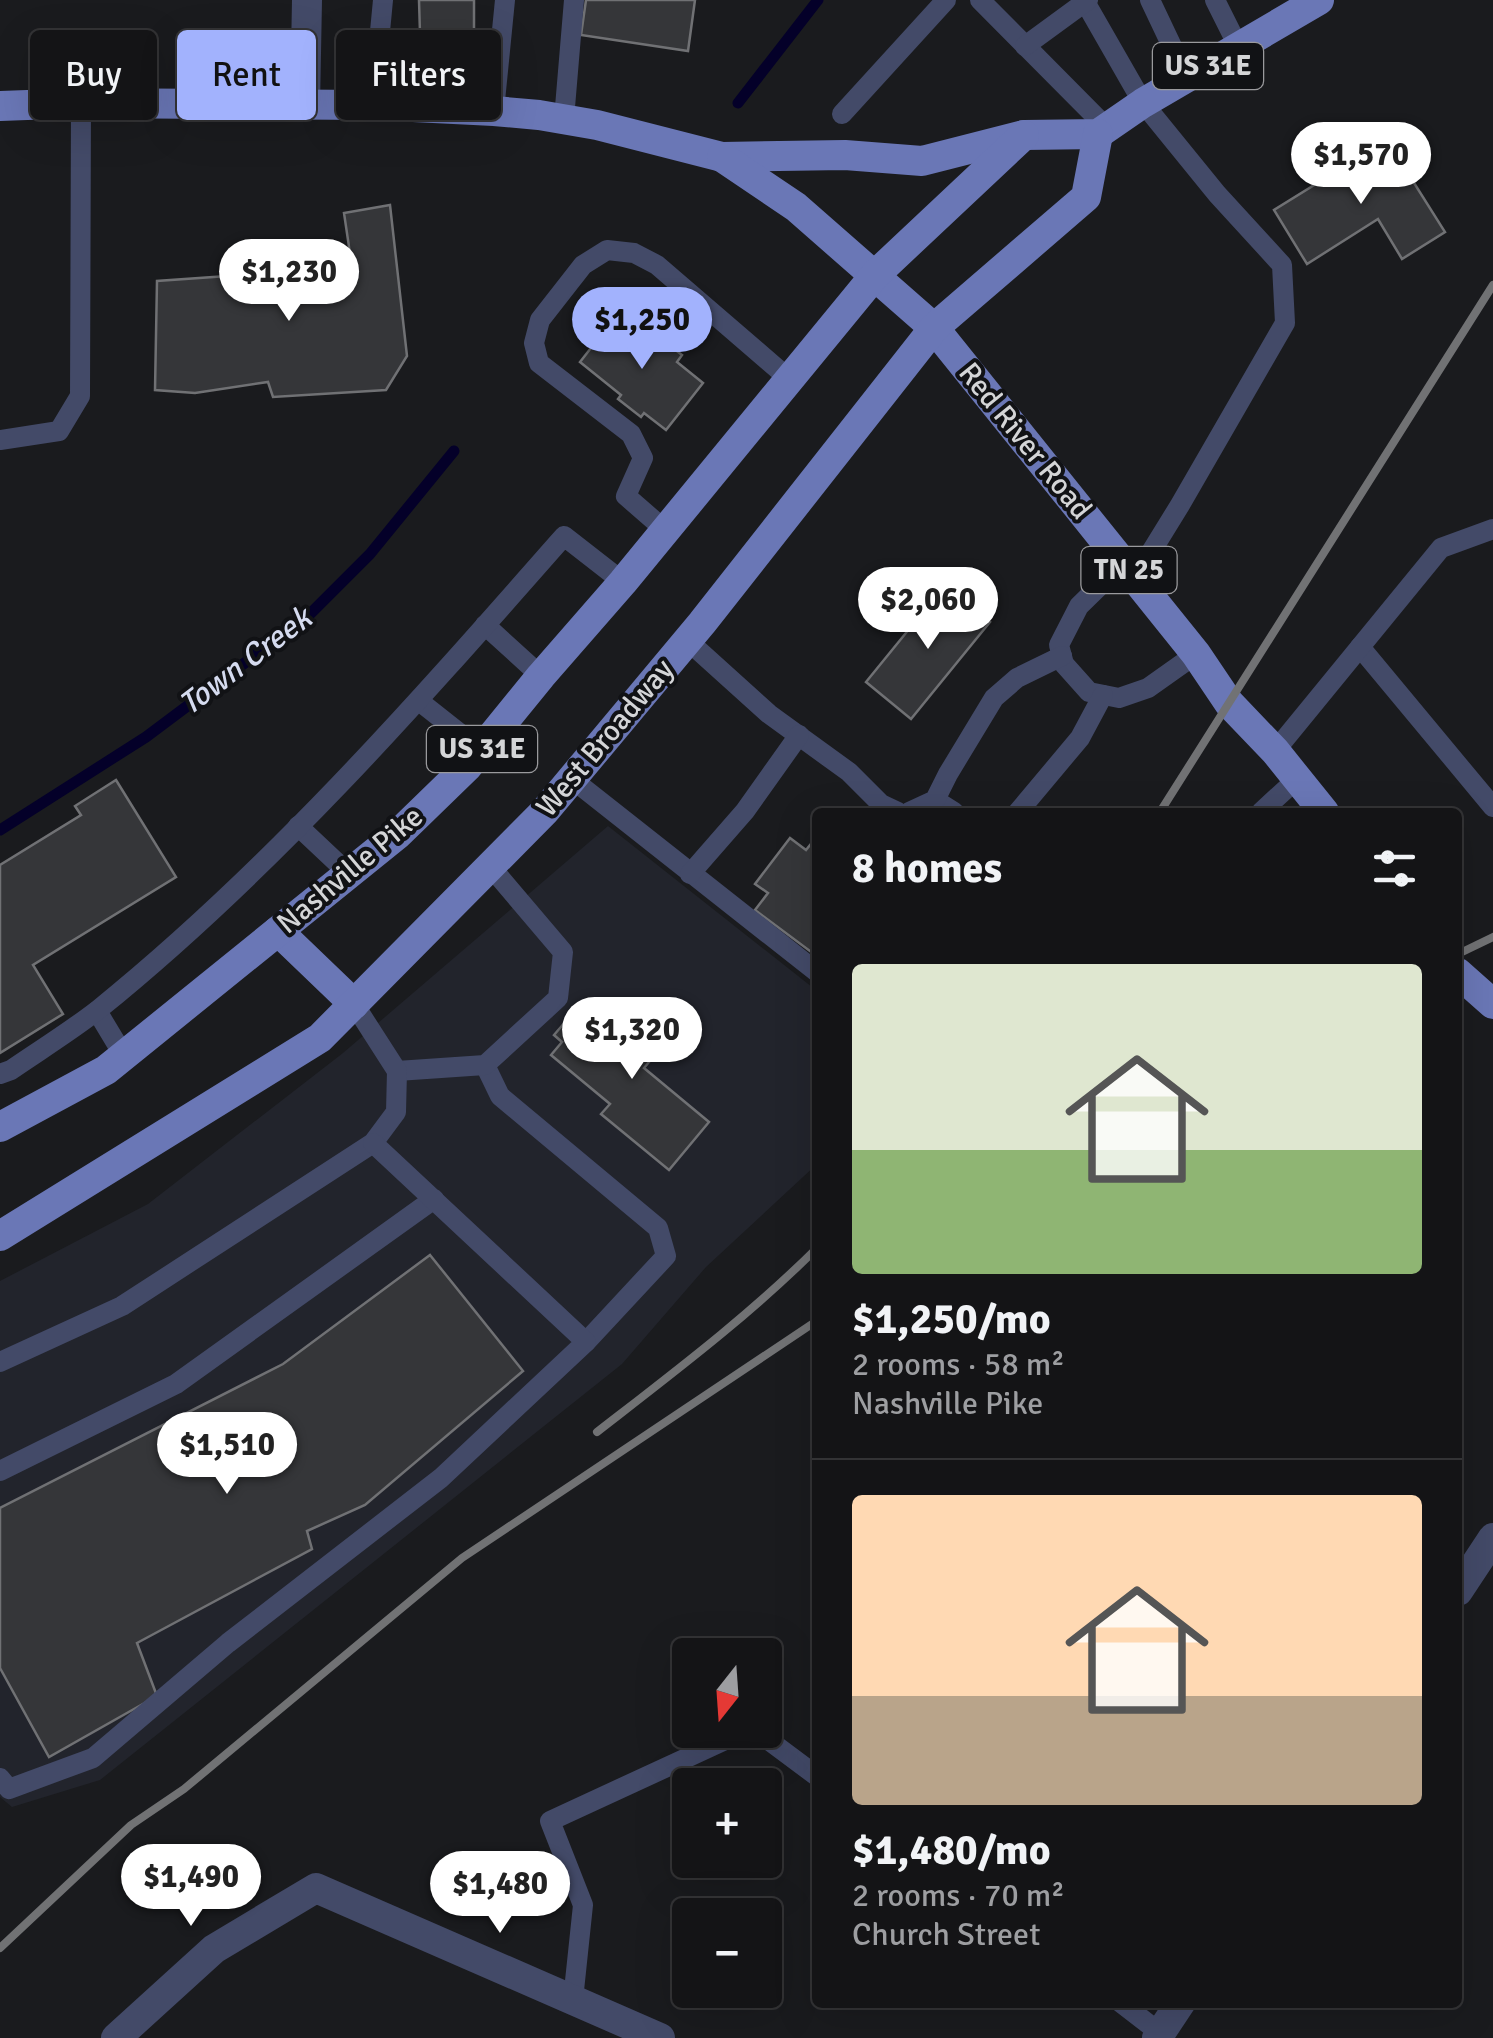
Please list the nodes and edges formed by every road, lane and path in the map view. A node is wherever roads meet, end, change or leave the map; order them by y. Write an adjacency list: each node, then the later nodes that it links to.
1 (306, 0): 11 (street)
2 (382, 0): 12 (lane)
3 (505, 0): 13 (lane)
4 (574, 0): 22 (lane)
5 (946, 0): 21 (lane)
6 (980, 0): 14 (lane)
7 (1150, 0): 16 (lane)
8 (1215, 0): 15 (lane)
9 (1319, 0): 15 (main road, US 31E)
10 (1085, 1): 14 (lane); 17 (lane)
11 (305, 30)
12 (379, 30)
13 (501, 40)
14 (1025, 46): 24 (lane)
15 (1239, 48): 16 (main road, US 31E)
16 (1186, 78): 17 (main road, US 31E)
17 (1143, 104): 24 (main road, US 31E); 33 (lane)
18 (30, 105): 19 (main road, TN 25)
19 (0, 106)
20 (501, 112): 22 (main road, TN 25)
21 (842, 114)
22 (564, 119): 26 (main road, TN 25)
23 (80, 120): 30 (lane)
24 (1102, 131): 25 (main road); 28 (main road, West Broadway / US 31E)
25 (1024, 135): 26 (main road); 27 (main road, US 31E)
26 (722, 157): 27 (main road, Red River Road / TN 25)
27 (875, 275): 28 (main road, Red River Road / TN 25); 29 (main road, Nashville Pike / US 31E)
28 (934, 328): 33 (main road, Red River Road / TN 25); 36 (main road, West Broadway / US 31E)
29 (788, 378): 32 (main road, Nashville Pike / US 31E); 32 (lane)
30 (0, 440)
31 (1493, 529): 37 (lane)
32 (665, 530): 34 (main road, Nashville Pike / US 31E)
33 (1129, 570): 38 (main road, Red River Road / TN 25); 39 (lane)
34 (623, 582): 35 (lane); 40 (main road, Nashville Pike / US 31E)
35 (486, 625): 40 (lane); 42 (lane)
36 (687, 640): 43 (lane); 46 (main road, West Broadway / US 31E)
37 (1360, 647): 45 (lane); 49 (lane)
38 (1196, 654): 41 (lane); 45 (main road, Red River Road / TN 25)
39 (1062, 656): 41 (lane); 48 (lane)
40 (541, 676): 44 (main road, Nashville Pike / US 31E)
41 (1103, 695): 53 (lane)
42 (419, 701): 44 (lane); 56 (lane)
43 (798, 735): 50 (lane); 59 (lane)
44 (481, 750): 58 (main road, Nashville Pike / US 31E)
45 (1274, 751): 47 (main road, Red River Road / TN 25)
46 (572, 779): 57 (main road, West Broadway / US 31E); 59 (lane)
47 (1297, 779): 54 (lane); 55 (main road, Red River Road / TN 25)
48 (935, 800): 51 (lane); 52 (lane)
49 (1493, 807)
50 (889, 808)
51 (918, 808)
52 (948, 808)
53 (1021, 808)
54 (1264, 808)
55 (1321, 808)
56 (298, 826): 58 (lane); 65 (lane)
57 (490, 866): 63 (main road, West Broadway / US 31E); 67 (lane)
58 (349, 874): 60 (main road, Nashville Pike / US 31E)
59 (690, 874): 61 (lane)
60 (278, 931): 63 (main road); 66 (main road, Nashville Pike / US 31E)
61 (812, 968)
62 (1462, 977): 64 (main road)
63 (354, 1004): 68 (lane); 73 (main road, West Broadway / US 31E)
64 (1493, 1004)
65 (97, 1011): 66 (lane); 69 (lane)
66 (124, 1056): 70 (main road, Nashville Pike / US 31E)
67 (485, 1066): 68 (lane); 74 (lane)
68 (397, 1071): 71 (lane)
69 (0, 1074)
70 (0, 1127)
71 (372, 1143): 72 (lane); 75 (lane)
72 (434, 1199): 74 (lane); 76 (lane)
73 (0, 1236)
74 (586, 1342): 82 (lane)
75 (0, 1362)
76 (0, 1471)
77 (1493, 1538): 78 (street)
78 (1462, 1585)
79 (707, 1748): 83 (lane)
80 (779, 1748): 81 (lane)
81 (812, 1773)
82 (0, 1778)
83 (573, 2000): 87 (street); 88 (street)
84 (1127, 2008): 86 (lane)
85 (1176, 2008): 86 (street)
86 (1158, 2035)
87 (116, 2038)
88 (660, 2038)

